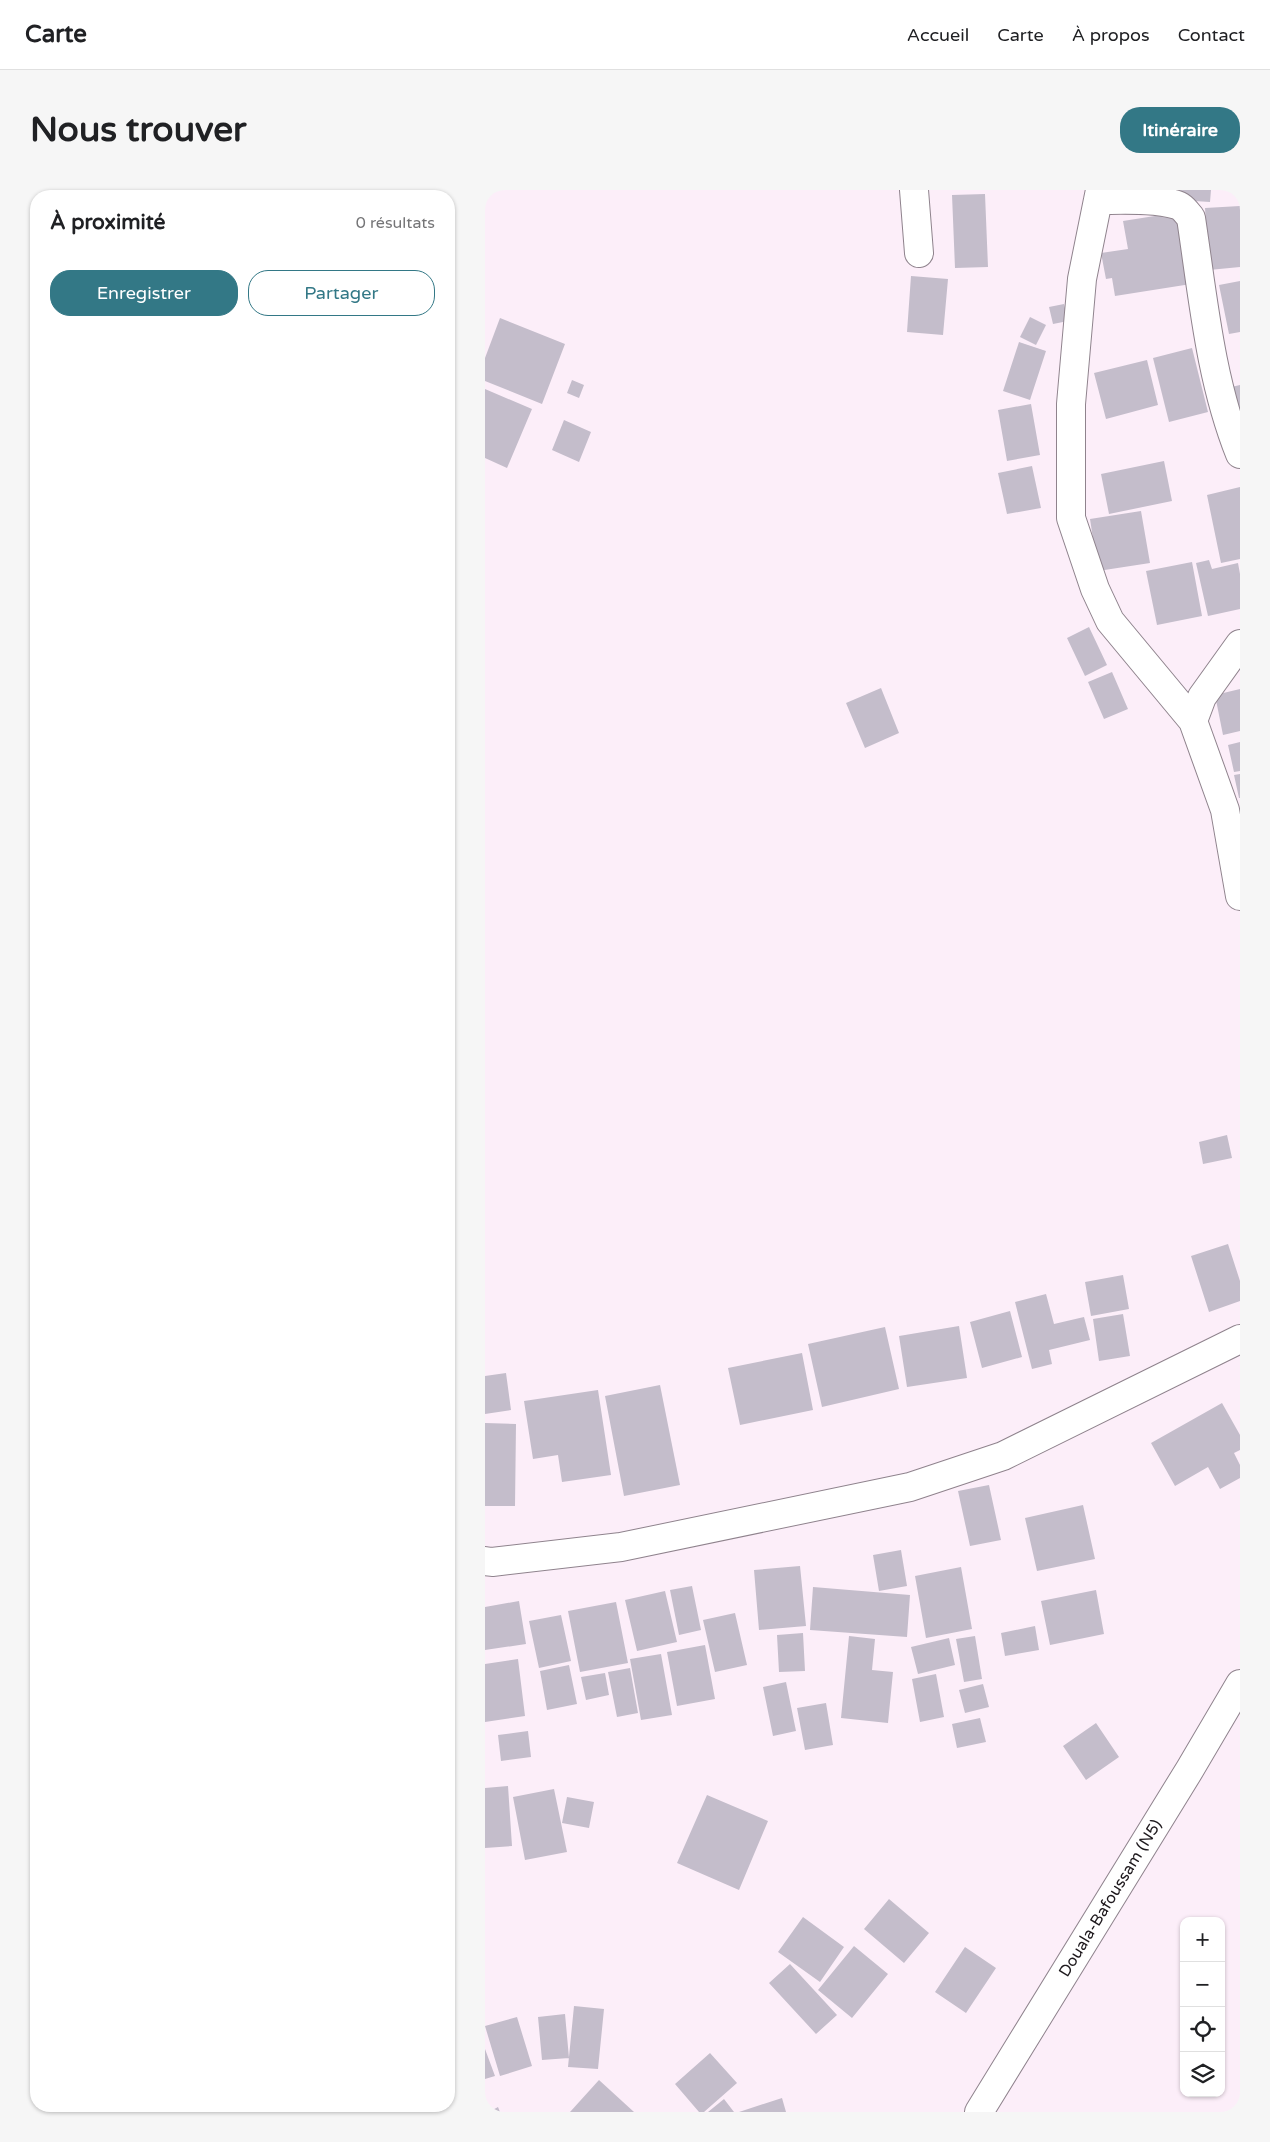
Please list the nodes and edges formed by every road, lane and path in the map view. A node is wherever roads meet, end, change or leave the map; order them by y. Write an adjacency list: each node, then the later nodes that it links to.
1 (913, 190): 3 (main road)
2 (1099, 195): 4 (main road); 6 (main road)
3 (919, 253)
4 (1240, 454)
5 (1240, 644): 6 (main road)
6 (1193, 721): 7 (main road)
7 (1240, 896)
8 (1240, 1340): 9 (main road)
9 (485, 1561)
10 (1240, 1684): 11 (main road, Douala-Bafoussam (N5))
11 (979, 2112)

